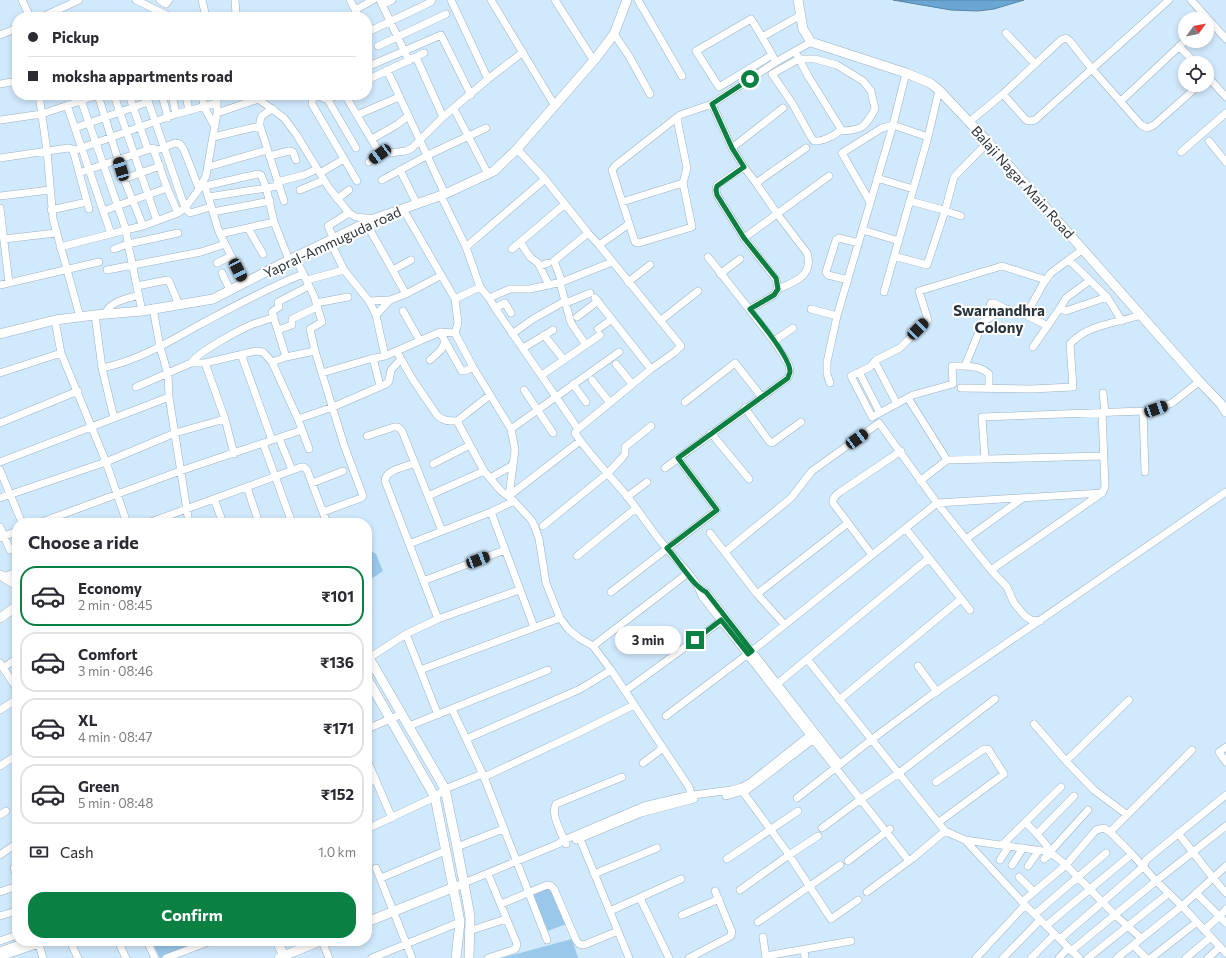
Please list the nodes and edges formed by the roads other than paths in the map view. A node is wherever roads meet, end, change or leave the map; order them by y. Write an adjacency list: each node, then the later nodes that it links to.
1 (22, 0): 22 (street)
2 (79, 0): 23 (street)
3 (160, 0): 4 (street)
4 (169, 0)
5 (202, 0): 25 (street)
6 (235, 0): 26 (street)
7 (350, 0): 21 (street)
8 (373, 0): 21 (street)
9 (392, 0): 20 (street)
10 (432, 0): 30 (street)
11 (451, 0): 61 (street)
12 (491, 0): 45 (street)
13 (556, 0): 52 (street)
14 (627, 0): 35 (street, Yapral-Ammuguda road)
15 (638, 0): 59 (street)
16 (798, 0): 29 (street)
17 (1169, 0): 56 (street)
18 (1191, 0): 27 (street)
19 (141, 1): 24 (street)
20 (381, 2): 30 (street)
21 (355, 10)
22 (28, 12)
23 (53, 12)
24 (162, 12)
25 (205, 12)
26 (236, 12)
27 (1201, 12)
28 (446, 14): 37 (street)
29 (801, 15): 38 (street); 40 (street)
30 (390, 22): 33 (street); 37 (street)
31 (1214, 27): 39 (street)
32 (12, 30): 36 (street)
33 (372, 30)
34 (1006, 33): 54 (street)
35 (614, 34): 52 (street, Yapral-Ammuguda road); 67 (street)
36 (0, 35)
37 (397, 36): 41 (street); 44 (street)
38 (762, 37): 48 (street); 48 (street)
39 (1226, 39)
40 (811, 42): 46 (street); 58 (street, Balaji Nagar Main Road)
41 (378, 46)
42 (1178, 47): 88 (street)
43 (1181, 48): 49 (street)
44 (404, 51): 50 (street); 55 (street); 69 (street)
45 (523, 52): 61 (street); 92 (street)
46 (794, 52): 51 (street); 53 (street)
47 (424, 53): 50 (street)
48 (772, 55): 53 (street)
49 (1188, 56)
50 (412, 59): 57 (street); 107 (street)
51 (799, 59): 120 (street); 120 (street); 120 (street)
52 (594, 61): 92 (street, Yapral-Ammuguda road)
53 (776, 62): 90 (street)
54 (1035, 64): 56 (street); 68 (street)
55 (372, 65)
56 (1092, 69): 68 (street); 88 (street)
57 (387, 70): 60 (street); 70 (street)
58 (906, 74): 65 (street, Balaji Nagar Main Road); 114 (street)
59 (682, 76)
60 (372, 78)
61 (488, 79): 69 (street)
62 (12, 83): 63 (street)
63 (0, 84)
64 (1214, 84): 71 (street)
65 (939, 90): 112 (street, Balaji Nagar Main Road); 124 (street)
66 (1191, 92): 88 (street)
67 (650, 94)
68 (1003, 94): 112 (street)
69 (471, 95): 96 (street)
70 (399, 97): 104 (street); 105 (street)
71 (1226, 97)
72 (40, 100): 102 (street)
73 (81, 100): 91 (street); 111 (street)
74 (100, 100): 106 (street)
75 (115, 100): 99 (street)
76 (131, 100): 93 (street)
77 (145, 100): 93 (street)
78 (147, 100): 113 (street)
79 (163, 100): 109 (street)
80 (173, 100): 103 (street)
81 (187, 100): 98 (street)
82 (203, 100): 94 (street)
83 (252, 100): 100 (street)
84 (260, 100): 97 (street)
85 (313, 100): 146 (street)
86 (328, 100): 133 (street)
87 (348, 100): 104 (street)
88 (1121, 101)
89 (217, 103): 94 (street); 100 (street)
90 (712, 104): 108 (street); 134 (street)
91 (67, 105): 102 (street); 117 (street)
92 (555, 106): 136 (street, Yapral-Ammuguda road)
93 (133, 107): 99 (street); 118 (street)
94 (204, 107): 98 (street); 115 (street)
95 (782, 108): 134 (street)
96 (454, 109): 107 (street); 123 (street)
97 (273, 110): 116 (street); 159 (street)
98 (189, 111): 103 (street)
99 (119, 112): 106 (street); 121 (street)
100 (217, 113): 115 (street)
101 (1226, 113): 140 (street)
102 (42, 114): 110 (street); 139 (street)
103 (176, 114): 109 (street)
104 (357, 115): 126 (street)
105 (408, 116): 126 (street); 127 (street)
106 (105, 117): 111 (street); 125 (street)
107 (443, 117): 127 (street)
108 (678, 117): 167 (street); 186 (street)
109 (168, 118): 113 (street)
110 (0, 120)
111 (90, 122): 117 (street); 130 (street)
112 (969, 122): 129 (street, Balaji Nagar Main Road)
113 (154, 123): 118 (street); 131 (street)
114 (893, 125): 124 (street); 162 (street); 187 (street)
115 (215, 126): 122 (street)
116 (260, 126): 122 (street); 141 (street)
117 (75, 128): 132 (street)
118 (141, 128): 121 (street); 138 (street)
119 (486, 128): 123 (street)
120 (840, 131)
121 (126, 133): 125 (street); 142 (street)
122 (213, 137): 153 (street)
123 (468, 137): 144 (street); 160 (street)
124 (928, 137): 173 (street)
125 (111, 138): 130 (street); 147 (street)
126 (372, 139): 143 (street)
127 (420, 140): 143 (street); 144 (street)
128 (1209, 141): 150 (street)
129 (988, 142): 197 (street); 228 (street, Balaji Nagar Main Road)
130 (97, 143): 132 (street); 151 (street)
131 (164, 147): 138 (street); 170 (street); 192 (street)
132 (82, 148): 137 (street); 155 (street)
133 (356, 148)
134 (732, 148): 154 (street)
135 (806, 148): 168 (street)
136 (517, 149): 160 (street, Yapral-Ammuguda road); 164 (street)
137 (73, 150): 139 (street); 157 (street)
138 (151, 150): 142 (street); 152 (street)
139 (47, 151): 145 (street); 174 (street)
140 (1181, 152)
141 (268, 153): 148 (street); 153 (street); 169 (street)
142 (134, 154): 147 (street); 158 (street)
143 (380, 154): 149 (street)
144 (428, 155): 156 (street); 177 (street)
145 (0, 158)
146 (344, 159): 159 (street); 166 (street)
147 (118, 160): 151 (street); 163 (street)
148 (296, 160)
149 (370, 162)
150 (1226, 162)
151 (104, 164): 155 (street); 190 (street)
152 (160, 166): 158 (street); 172 (street)
153 (208, 167): 170 (street)
154 (744, 167): 168 (street); 215 (street)
155 (90, 170): 157 (street); 196 (street)
156 (400, 170): 165 (street); 188 (street)
157 (79, 173): 195 (street)
158 (140, 173): 163 (street); 179 (street)
159 (320, 174): 169 (street); 175 (street); 181 (street)
160 (488, 174): 177 (street, Yapral-Ammuguda road)
161 (829, 176): 200 (street)
162 (877, 178): 173 (street); 187 (street)
163 (124, 179): 182 (street)
164 (545, 179): 189 (street); 224 (street)
165 (382, 180)
166 (357, 181)
167 (683, 183): 186 (street); 205 (street)
168 (756, 183): 200 (street)
169 (278, 184): 171 (street); 184 (street)
170 (203, 186): 171 (street); 180 (street); 192 (street)
171 (266, 187): 180 (street); 183 (street)
172 (167, 188): 179 (street); 198 (street)
173 (913, 189): 185 (street)
174 (50, 190): 178 (street); 195 (street)
175 (300, 190)
176 (349, 190): 181 (street)
177 (443, 195): 188 (street, Yapral-Ammuguda road); 224 (street)
178 (0, 196)
179 (148, 196): 182 (street); 202 (street)
180 (208, 197): 193 (street)
181 (337, 199): 199 (street)
182 (132, 200): 190 (street); 206 (street)
183 (270, 201): 193 (street); 204 (street)
184 (284, 201)
185 (910, 201): 197 (street); 218 (street)
186 (622, 202): 205 (street)
187 (870, 202): 209 (street)
188 (417, 204): 194 (street, Yapral-Ammuguda road)
189 (565, 204): 212 (street); 219 (street)
190 (118, 205): 196 (street); 208 (street)
191 (0, 208): 216 (street)
192 (185, 208): 193 (street); 198 (street)
193 (212, 209): 214 (street)
194 (403, 209): 203 (street, Yapral-Ammuguda road); 251 (street)
195 (51, 210): 210 (street)
196 (103, 211): 213 (street)
197 (945, 211): 201 (street); 231 (street)
198 (178, 213): 202 (street)
199 (349, 213): 203 (street); 217 (street)
200 (778, 215): 215 (street); 264 (street)
201 (961, 216)
202 (157, 221): 206 (street)
203 (370, 221): 217 (street, Yapral-Ammuguda road); 247 (street)
204 (274, 222): 207 (street); 233 (street)
205 (629, 224): 223 (street)
206 (143, 226): 208 (street)
207 (248, 228): 214 (street); 229 (street)
208 (126, 230): 213 (street); 221 (street)
209 (863, 230): 218 (street); 220 (street)
210 (56, 233): 216 (street); 225 (street)
211 (178, 233): 221 (street)
212 (588, 233): 223 (street); 255 (street)
213 (111, 234): 225 (street)
214 (220, 234): 222 (street)
215 (744, 238): 264 (street)
216 (4, 239): 257 (street)
217 (332, 240): 233 (street, Yapral-Ammuguda road); 246 (street)
218 (898, 241): 231 (street)
219 (520, 242): 227 (street); 243 (street)
220 (859, 243): 252 (street); 252 (street)
221 (128, 244): 226 (street); 241 (street)
222 (225, 244): 230 (street); 241 (street)
223 (599, 245): 238 (street)
224 (466, 246): 263 (street)
225 (60, 247): 244 (street)
226 (114, 248)
227 (512, 250)
228 (1083, 250): 236 (street); 293 (street, Balaji Nagar Main Road)
229 (263, 254)
230 (231, 256): 239 (street); 258 (street)
231 (894, 256): 267 (street)
232 (708, 257): 250 (street)
233 (292, 259): 249 (street); 258 (street, Yapral-Ammuguda road)
234 (740, 259): 250 (street)
235 (411, 260): 247 (street)
236 (1069, 260): 253 (street); 254 (street)
237 (99, 262): 244 (street)
238 (612, 262): 255 (street); 256 (street)
239 (217, 263)
240 (548, 263): 243 (street)
241 (132, 265): 245 (street); 262 (street)
242 (650, 265): 256 (street)
243 (540, 266): 261 (street)
244 (66, 270): 257 (street); 295 (street)
245 (107, 270)
246 (344, 270): 259 (street); 276 (street)
247 (393, 270): 269 (street)
248 (222, 273): 265 (street)
249 (303, 274): 259 (street); 316 (street)
250 (720, 274): 284 (street)
251 (440, 276): 269 (street); 274 (street)
252 (848, 280): 294 (street)
253 (1046, 280): 292 (street); 331 (street)
254 (1089, 281): 272 (street); 283 (street)
255 (561, 282): 261 (street); 277 (street)
256 (628, 282): 300 (street)
257 (9, 283): 260 (street)
258 (245, 283): 265 (street, Yapral-Ammuguda road)
259 (308, 283): 279 (street); 297 (street)
260 (0, 285)
261 (550, 285): 273 (street)
262 (137, 286): 270 (street); 278 (street)
263 (480, 287): 273 (street); 274 (street)
264 (778, 289): 284 (street)
265 (230, 290): 278 (street, Yapral-Ammuguda road)
266 (698, 291): 300 (street)
267 (884, 292)
268 (590, 293): 277 (street)
269 (406, 294): 275 (street)
270 (139, 295): 286 (street); 289 (street)
271 (348, 297): 279 (street)
272 (1107, 297): 283 (street); 301 (street)
273 (489, 298): 281 (street)
274 (455, 299): 308 (street)
275 (390, 300): 276 (street); 291 (street)
276 (369, 301): 291 (street)
277 (565, 302): 310 (street); 315 (street)
278 (179, 305): 280 (street, Yapral-Ammuguda road)
279 (317, 305): 305 (street); 319 (street)
280 (153, 308): 286 (street, Yapral-Ammuguda road); 316 (street)
281 (495, 308): 288 (street); 310 (street)
282 (1004, 308): 292 (street); 302 (street); 302 (street)
283 (1060, 308): 303 (street)
284 (750, 309): 313 (street)
285 (811, 309): 294 (street)
286 (142, 311): 289 (street, Yapral-Ammuguda road)
287 (403, 311): 312 (street)
288 (511, 313)
289 (105, 314): 290 (street, Yapral-Ammuguda road)
290 (95, 315): 295 (street, Yapral-Ammuguda road); 337 (street)
291 (376, 315): 324 (street)
292 (1026, 315): 303 (street)
293 (1141, 315): 301 (street); 344 (street, Balaji Nagar Main Road)
294 (837, 316): 345 (street)
295 (80, 317): 299 (street, Yapral-Ammuguda road)
296 (576, 317): 298 (street)
297 (274, 318): 305 (street); 332 (street)
298 (612, 319): 315 (street); 338 (street)
299 (55, 320): 309 (street, Yapral-Ammuguda road); 322 (street)
300 (660, 321): 338 (street)
301 (1122, 321): 351 (street)
302 (984, 322): 335 (street)
303 (1048, 326): 317 (street)
304 (793, 328): 313 (street)
305 (278, 330): 325 (street)
306 (554, 330): 311 (street)
307 (440, 332): 308 (street); 312 (street); 314 (street)
308 (455, 333): 336 (street)
309 (0, 334)
310 (512, 334): 318 (street)
311 (544, 335): 318 (street); 329 (street)
312 (420, 341): 320 (street)
313 (774, 341): 357 (street)
314 (445, 342): 328 (street); 336 (street)
315 (586, 345): 329 (street)
316 (160, 347): 337 (street); 340 (street)
317 (1033, 347)
318 (523, 348): 342 (street)
319 (315, 351): 325 (street); 341 (street)
320 (397, 352): 324 (street); 327 (street)
321 (619, 352): 346 (street)
322 (61, 353): 339 (street); 353 (street)
323 (241, 354): 330 (street); 333 (street); 386 (street)
324 (385, 356): 326 (street)
325 (286, 357): 330 (street)
326 (373, 358): 341 (street); 348 (street)
327 (401, 359): 348 (street); 374 (street)
328 (430, 360)
329 (564, 360): 342 (street)
330 (272, 362): 373 (street)
331 (875, 362): 364 (street); 364 (street)
332 (191, 363): 333 (street); 340 (street)
333 (205, 363): 372 (street)
334 (616, 364): 347 (street)
335 (965, 366): 351 (street); 359 (street)
336 (473, 367): 355 (street)
337 (102, 368): 371 (street)
338 (651, 369): 347 (street)
339 (0, 373)
340 (168, 374): 349 (street); 358 (street)
341 (322, 374): 365 (street)
342 (542, 375): 356 (street)
343 (592, 380): 363 (street)
344 (1200, 381): 362 (street, Balaji Nagar Main Road); 368 (street)
345 (830, 383)
346 (573, 384): 356 (street); 360 (street)
347 (632, 384): 363 (street)
348 (380, 386): 365 (street)
349 (136, 387)
350 (961, 388): 351 (street)
351 (988, 388)
352 (524, 390): 367 (street)
353 (78, 391): 376 (street); 378 (street)
354 (1104, 393): 369 (street)
355 (490, 395): 374 (street); 379 (street)
356 (556, 396): 367 (street); 380 (street)
357 (761, 396): 361 (street); 366 (street)
358 (169, 397): 371 (street); 382 (street)
359 (908, 398): 364 (street); 396 (street)
360 (586, 402)
361 (685, 402)
362 (1224, 402): 370 (street, Balaji Nagar Main Road)
363 (610, 403): 380 (street)
364 (897, 404)
365 (333, 407): 373 (street); 430 (street)
366 (745, 408): 375 (street); 384 (street)
367 (538, 410): 379 (street); 383 (street)
368 (1143, 411): 369 (street); 408 (street)
369 (1103, 412): 393 (street); 395 (street)
370 (1226, 412)
371 (114, 418): 378 (street)
372 (224, 419): 382 (street); 392 (street)
373 (298, 419): 381 (street)
374 (457, 421): 389 (street)
375 (801, 422)
376 (0, 423)
377 (651, 426): 409 (street)
378 (91, 427): 397 (street); 398 (street)
379 (511, 429): 401 (street)
380 (578, 429): 387 (street)
381 (302, 430): 386 (street); 390 (street)
382 (175, 433): 398 (street); 405 (street)
383 (553, 433)
384 (712, 433): 394 (street); 412 (street)
385 (367, 436): 399 (street)
386 (275, 439): 388 (street); 404 (street)
387 (580, 441): 409 (street); 424 (street)
388 (263, 443): 392 (street); 410 (street)
389 (470, 445): 400 (street); 407 (street)
390 (309, 449)
391 (901, 451): 413 (street); 441 (street); 454 (street)
392 (234, 454): 405 (street)
393 (1103, 456): 395 (street); 418 (street)
394 (678, 458): 402 (street); 451 (street)
395 (984, 459): 396 (street)
396 (947, 460): 413 (street)
397 (0, 462)
398 (106, 462): 419 (street); 420 (street)
399 (415, 463): 421 (street); 450 (street)
400 (433, 464)
401 (513, 465): 411 (street); 424 (street)
402 (665, 468)
403 (0, 470): 419 (street)
404 (292, 470): 410 (street); 415 (street)
405 (180, 471): 420 (street); 428 (street)
406 (343, 471): 415 (street)
407 (484, 471): 411 (street); 421 (street)
408 (1145, 472)
409 (608, 473): 422 (street); 442 (street)
410 (275, 476): 416 (street); 439 (street)
411 (490, 478): 424 (street)
412 (749, 480)
413 (920, 481): 427 (street)
414 (647, 482): 422 (street)
415 (312, 483): 430 (street)
416 (247, 487): 426 (street); 438 (street)
417 (1226, 492): 475 (street)
418 (1102, 493): 425 (street); 458 (street)
419 (9, 494): 423 (street); 432 (street)
420 (117, 494): 433 (street); 434 (street)
421 (428, 496): 445 (street)
422 (628, 497): 429 (street)
423 (0, 498)
424 (512, 498): 431 (street); 472 (street)
425 (1024, 498): 427 (street); 449 (street)
426 (214, 499): 428 (street); 437 (street)
427 (937, 503): 444 (street); 449 (street)
428 (186, 508): 435 (street); 436 (street)
429 (636, 508): 451 (street); 456 (street)
430 (323, 512): 440 (street)
431 (491, 512): 445 (street); 453 (street)
432 (20, 518)
433 (53, 518)
434 (125, 518)
435 (161, 518)
436 (188, 518)
437 (221, 518)
438 (257, 518)
439 (290, 518)
440 (325, 518)
441 (848, 523): 455 (street); 467 (street)
442 (543, 526)
443 (0, 527): 448 (street)
444 (906, 529): 455 (street); 457 (street)
445 (442, 531): 450 (street)
446 (12, 533): 448 (street)
447 (710, 533): 454 (street)
448 (2, 537): 452 (street)
449 (966, 539): 458 (street)
450 (409, 544): 462 (street)
451 (667, 548): 460 (street); 466 (street)
452 (10, 550)
453 (505, 550): 462 (street); 465 (street)
454 (725, 552): 467 (street)
455 (872, 555): 476 (street)
456 (577, 556)
457 (929, 558): 468 (street); 482 (street)
458 (991, 570): 475 (street)
459 (12, 573): 461 (street)
460 (688, 573): 464 (street); 479 (street)
461 (2, 576): 463 (street)
462 (423, 581): 473 (street)
463 (12, 582)
464 (699, 589): 474 (street); 480 (street)
465 (519, 590): 473 (street); 477 (street)
466 (611, 592)
467 (757, 594): 476 (street)
468 (961, 598): 470 (street); 496 (street)
469 (12, 610): 471 (street)
470 (970, 610)
471 (0, 618)
472 (560, 618): 477 (street); 479 (street)
473 (438, 619): 478 (street)
474 (721, 620): 480 (street); 493 (street)
475 (1040, 621): 494 (street)
476 (784, 624): 480 (street)
477 (534, 627): 486 (street)
478 (406, 634): 481 (street); 486 (street)
479 (593, 646): 488 (street)
480 (750, 652): 491 (street); 504 (street); 509 (street)
481 (372, 656)
482 (807, 659): 491 (street); 496 (street)
483 (12, 660): 484 (street)
484 (1, 666): 490 (street)
485 (918, 666): 494 (street)
486 (420, 670): 503 (street)
487 (548, 670): 500 (street)
488 (611, 670): 493 (street); 510 (street)
489 (372, 671): 502 (street)
490 (12, 682)
491 (777, 684): 509 (street)
492 (372, 687): 505 (street)
493 (625, 691): 499 (street)
494 (937, 692): 511 (street)
495 (995, 699): 522 (street)
496 (839, 700): 511 (street)
497 (1129, 700): 516 (street)
498 (12, 702): 501 (street)
499 (634, 705): 513 (street); 523 (street)
500 (452, 709): 503 (street); 510 (street)
501 (0, 710)
502 (402, 714): 505 (street); 507 (street)
503 (438, 715): 507 (street)
504 (666, 716)
505 (390, 719): 508 (street); 533 (street)
506 (1034, 724): 516 (street)
507 (409, 726): 529 (street)
508 (372, 727)
509 (813, 736): 520 (street); 530 (street)
510 (466, 739): 523 (street)
511 (871, 740): 520 (street); 522 (street)
512 (1226, 747): 518 (street)
513 (663, 748): 517 (street); 534 (street)
514 (1192, 750): 539 (street)
515 (12, 758): 519 (street)
516 (1066, 760): 539 (street)
517 (643, 762)
518 (1226, 762)
519 (0, 766)
520 (838, 766): 535 (street); 536 (street)
521 (372, 772): 525 (street)
522 (899, 772): 535 (street); 541 (street)
523 (483, 775): 529 (street); 547 (street)
524 (622, 777): 556 (street)
525 (375, 780): 526 (street); 540 (street)
526 (372, 781)
527 (936, 782): 541 (street)
528 (1061, 787): 542 (street)
529 (445, 789): 533 (street); 559 (street)
530 (743, 790): 534 (street); 545 (street)
531 (1226, 795): 551 (street)
532 (1074, 796): 552 (street)
533 (435, 797): 540 (street); 563 (street)
534 (693, 797): 553 (street)
535 (863, 797): 546 (street); 548 (street)
536 (798, 798)
537 (1088, 810): 564 (street)
538 (798, 811): 545 (street)
539 (1126, 814): 550 (street)
540 (392, 818): 544 (street)
541 (939, 822): 549 (street)
542 (1025, 822): 552 (street); 557 (street)
543 (1226, 826): 565 (street)
544 (372, 827)
545 (771, 828): 569 (street); 570 (street)
546 (822, 828)
547 (504, 829): 559 (street); 575 (street)
548 (888, 831): 572 (street); 574 (street)
549 (945, 831): 555 (street); 572 (street)
550 (1110, 832): 567 (street); 578 (street)
551 (1178, 833): 565 (street); 580 (street)
552 (1036, 834): 564 (street)
553 (578, 836): 556 (street); 584 (street)
554 (818, 836): 569 (street)
555 (965, 840): 557 (street); 609 (street)
556 (563, 843): 575 (street)
557 (1005, 846): 561 (street); 573 (street)
558 (12, 847): 568 (street)
559 (457, 847): 591 (street)
560 (657, 848): 584 (street)
561 (1023, 848): 562 (street); 577 (street)
562 (1038, 850): 564 (street); 579 (street)
563 (445, 851): 586 (street); 594 (street)
564 (1050, 852): 571 (street); 578 (street)
565 (1193, 852): 589 (street); 590 (street)
566 (1106, 853): 588 (street)
567 (1132, 854): 580 (street); 596 (street)
568 (0, 855)
569 (789, 855): 592 (street); 595 (street)
570 (727, 859)
571 (1044, 859)
572 (911, 860): 599 (street)
573 (1000, 860)
574 (848, 861)
575 (518, 862): 583 (street); 601 (street)
576 (840, 865): 592 (street)
577 (1012, 865)
578 (1066, 865): 588 (street); 600 (street)
579 (1028, 866)
580 (1144, 866): 590 (street); 608 (street)
581 (1226, 866): 589 (street)
582 (376, 868): 586 (street)
583 (488, 874): 591 (street); 610 (street)
584 (594, 874): 614 (street)
585 (1019, 877): 600 (street)
586 (381, 878): 613 (street)
587 (681, 878): 605 (street)
588 (1078, 878): 596 (street); 616 (street)
589 (1213, 878): 603 (street); 604 (street)
590 (1156, 881): 602 (street); 618 (street)
591 (464, 883): 594 (street); 631 (street)
592 (809, 886): 607 (street); 625 (street)
593 (12, 888): 598 (street)
594 (453, 888): 613 (street); 624 (street)
595 (740, 890)
596 (1089, 890): 608 (street); 628 (street)
597 (715, 891): 606 (street)
598 (0, 892)
599 (867, 892)
600 (1034, 892): 609 (street)
601 (528, 893): 610 (street); 632 (street); 638 (street)
602 (1168, 893): 611 (street); 629 (street)
603 (1196, 893): 611 (street); 620 (street)
604 (1226, 893)
605 (640, 898): 614 (street); 673 (street)
606 (719, 898): 617 (street); 674 (street)
607 (858, 900)
608 (1102, 902): 618 (street); 635 (street)
609 (1024, 903): 616 (street); 676 (street)
610 (501, 904): 621 (street)
611 (1182, 906): 626 (street); 637 (street)
612 (1226, 909): 620 (street)
613 (394, 911): 622 (street); 641 (street)
614 (610, 911): 632 (street)
615 (12, 912): 619 (street)
616 (1035, 914): 623 (street)
617 (682, 915)
618 (1115, 915): 629 (street); 655 (street)
619 (0, 916)
620 (1220, 916): 627 (street); 630 (street)
621 (506, 919): 631 (street); 671 (street)
622 (372, 920)
623 (1040, 920): 628 (street); 677 (street)
624 (460, 922): 641 (street); 669 (street)
625 (758, 922)
626 (1197, 922): 630 (street); 683 (street)
627 (1226, 923)
628 (1047, 925): 635 (street)
629 (1128, 926): 637 (street); 681 (street)
630 (1204, 930): 636 (street)
631 (469, 931): 670 (street)
632 (618, 931): 672 (street)
633 (12, 937): 639 (street)
634 (763, 937): 659 (street)
635 (1057, 937): 655 (street); 678 (street)
636 (1211, 937): 653 (street); 684 (street)
637 (1141, 938): 642 (street)
638 (547, 940)
639 (0, 941)
640 (851, 941): 654 (street)
641 (407, 944): 667 (street); 668 (street)
642 (1133, 945): 660 (street); 682 (street)
643 (18, 946): 657 (street)
644 (29, 946): 657 (street)
645 (40, 946): 661 (street)
646 (72, 946): 662 (street)
647 (120, 946): 663 (street)
648 (149, 946): 664 (street)
649 (198, 946): 665 (street)
650 (279, 946): 658 (street)
651 (309, 946): 658 (street)
652 (323, 946): 666 (street)
653 (1220, 947): 656 (street); 685 (street)
654 (804, 950): 659 (street); 675 (street)
655 (1070, 950): 679 (street); 680 (street)
656 (1226, 953)
657 (3, 954)
658 (283, 957)
659 (766, 957)
660 (1141, 957)
661 (43, 958)
662 (78, 958)
663 (125, 958)
664 (155, 958)
665 (166, 958)
666 (329, 958)
667 (372, 958)
668 (412, 958)
669 (456, 958)
670 (469, 958)
671 (488, 958)
672 (629, 958)
673 (668, 958)
674 (689, 958)
675 (805, 958)
676 (976, 958)
677 (1003, 958)
678 (1031, 958)
679 (1058, 958)
680 (1079, 958)
681 (1088, 958)
682 (1117, 958)
683 (1151, 958)
684 (1186, 958)
685 (1208, 958)

